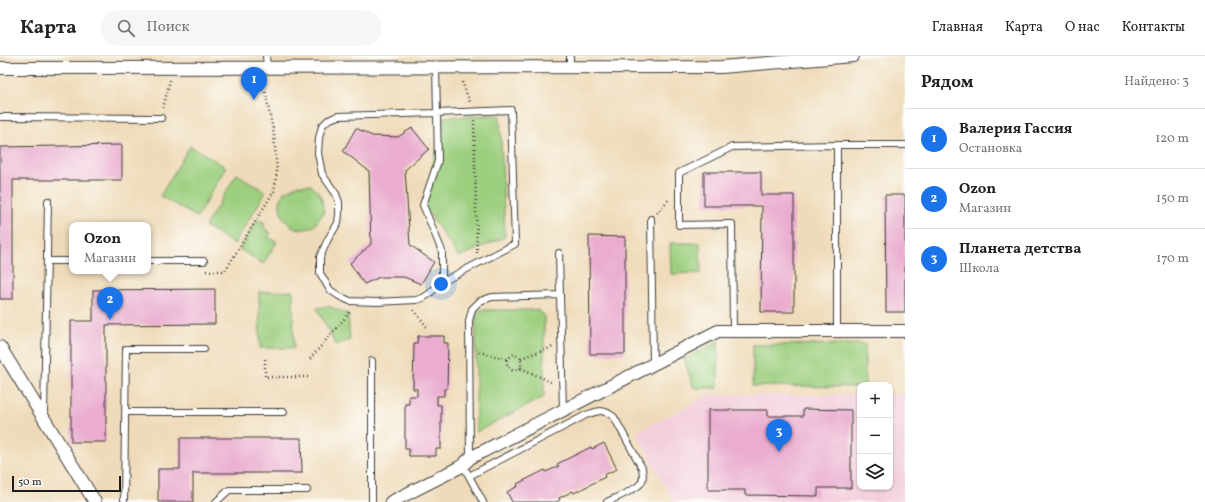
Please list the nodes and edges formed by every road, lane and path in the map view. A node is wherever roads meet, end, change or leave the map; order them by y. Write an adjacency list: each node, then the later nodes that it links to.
1 (852, 56): 3 (street)
2 (266, 61): 4 (street); 5 (street)
3 (570, 62): 4 (street)
4 (436, 67): 10 (lane)
5 (0, 68)
6 (462, 82): 9 (path)
7 (170, 83): 12 (path)
8 (265, 91): 22 (path)
9 (474, 112): 10 (lane); 23 (path); 23 (lane)
10 (436, 113): 24 (lane); 27 (lane)
11 (0, 117): 12 (lane)
12 (161, 118)
13 (837, 145): 14 (lane); 15 (lane); 30 (lane)
14 (905, 145)
15 (679, 188): 17 (path); 29 (lane)
16 (48, 201): 19 (lane)
17 (651, 219): 41 (lane)
18 (559, 253): 25 (lane)
19 (48, 261): 20 (lane); 48 (lane)
20 (69, 261)
21 (151, 261): 22 (lane)
22 (204, 261)
23 (478, 263): 24 (lane)
24 (442, 282): 26 (lane)
25 (560, 295): 32 (lane); 35 (lane)
26 (406, 300): 27 (lane); 28 (path)
27 (359, 301): 38 (path)
28 (427, 327)
29 (733, 331): 30 (street); 41 (street)
30 (837, 331): 31 (street)
31 (905, 331)
32 (561, 344): 36 (path); 44 (lane)
33 (0, 347): 48 (street)
34 (204, 349): 46 (lane)
35 (469, 349): 39 (path); 49 (lane)
36 (521, 358): 39 (path); 42 (path)
37 (265, 359): 43 (path)
38 (310, 359)
39 (507, 359): 42 (path)
40 (372, 361): 55 (lane)
41 (653, 364): 45 (street)
42 (521, 368): 44 (path)
43 (310, 377)
44 (562, 386): 45 (lane)
45 (563, 410): 49 (street)
46 (126, 412): 47 (lane); 53 (lane)
47 (284, 412)
48 (45, 419): 52 (street)
49 (466, 462): 50 (lane); 56 (street)
50 (469, 476): 57 (lane); 58 (lane)
51 (307, 490): 54 (lane)
52 (95, 502)
53 (124, 502)
54 (216, 502)
55 (372, 502)
56 (391, 502)
57 (483, 502)
58 (607, 502)

